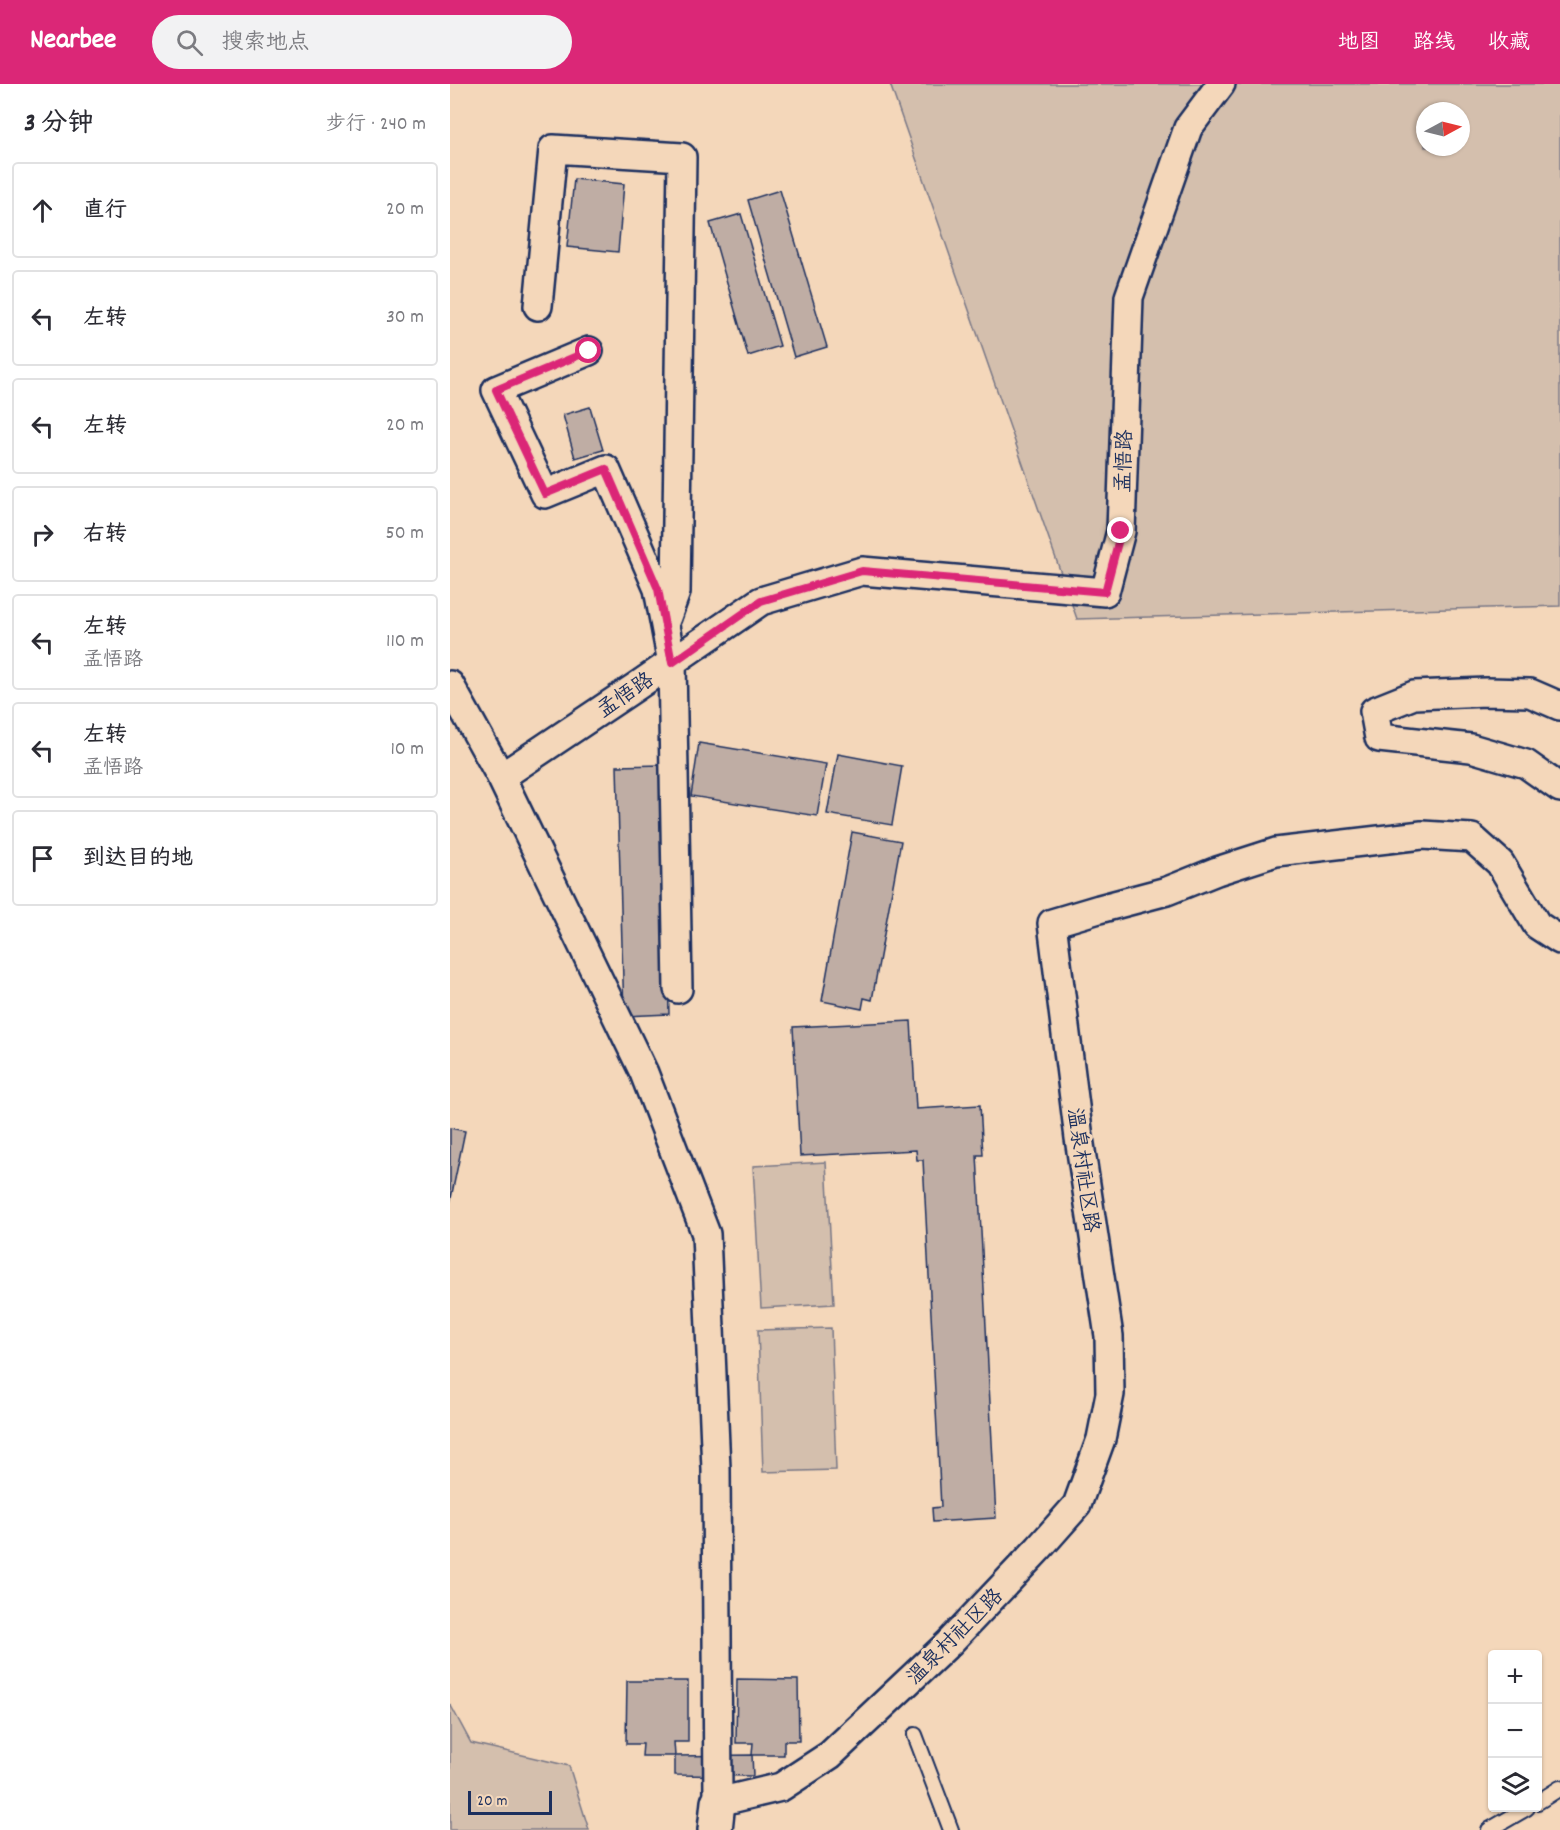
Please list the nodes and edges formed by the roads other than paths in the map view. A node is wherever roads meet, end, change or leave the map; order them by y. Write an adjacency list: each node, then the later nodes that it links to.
1 (1221, 84): 5 (street, 孟悟路)
2 (538, 306): 4 (street)
3 (589, 351): 4 (street)
4 (664, 624): 5 (street)
5 (672, 663): 8 (street, 孟悟路); 11 (street)
6 (450, 685): 8 (street)
7 (1560, 706): 9 (street)
8 (501, 777): 16 (street)
9 (1560, 788)
10 (1560, 940): 16 (street, 温泉村社区路)
11 (678, 989)
12 (915, 1735): 17 (lane)
13 (1560, 1788): 14 (lane)
14 (1542, 1799)
15 (1520, 1812): 18 (lane)
16 (716, 1816)
17 (951, 1830)
18 (1489, 1830)

